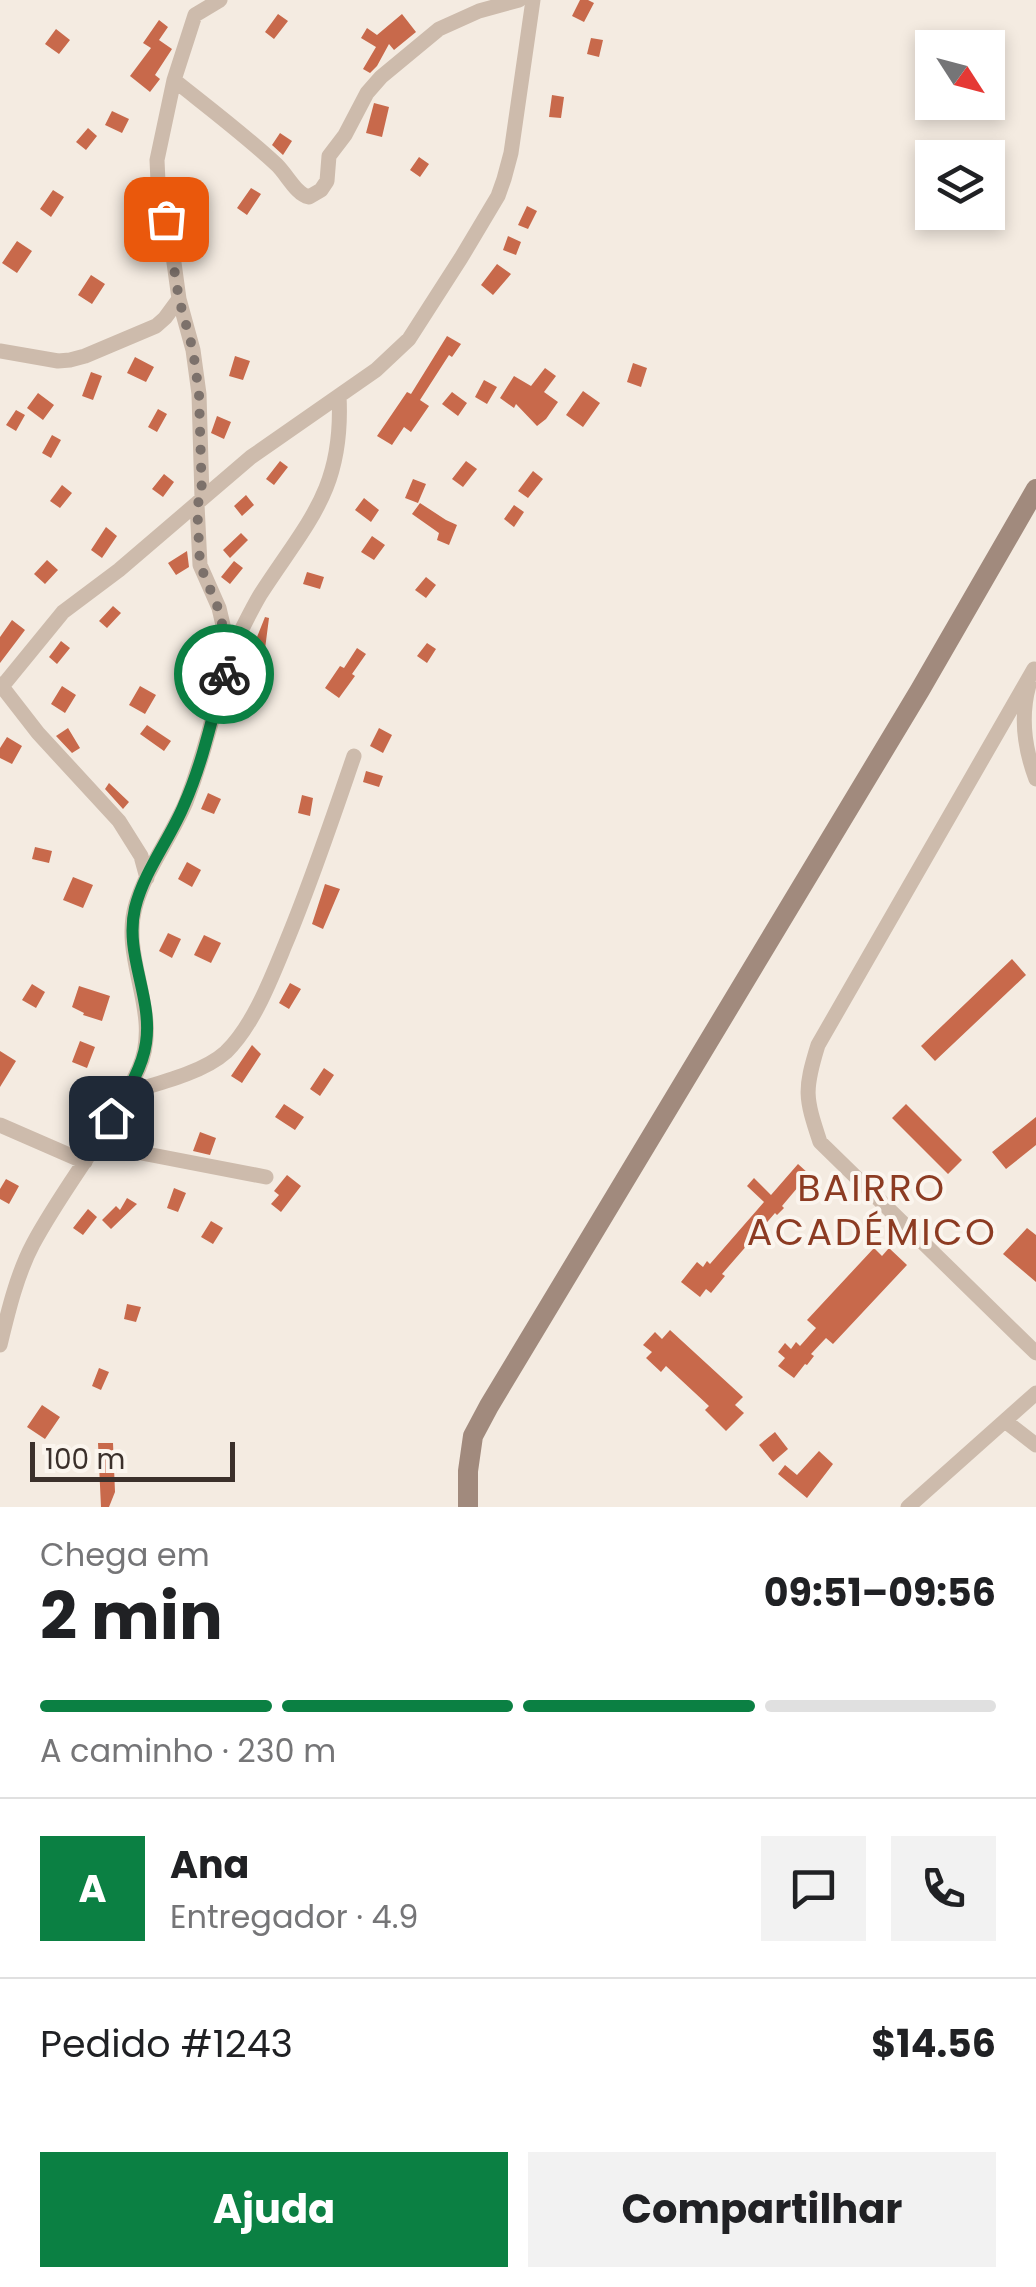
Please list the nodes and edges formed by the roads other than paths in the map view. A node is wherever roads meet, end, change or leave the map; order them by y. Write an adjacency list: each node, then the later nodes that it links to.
1 (220, 0): 4 (street)
2 (520, 0): 4 (street)
3 (533, 0): 7 (street)
4 (174, 80): 5 (street)
5 (179, 299): 6 (street); 9 (street)
6 (0, 351)
7 (339, 396): 9 (street); 10 (street)
8 (1036, 489): 26 (street)
9 (200, 501): 10 (street); 12 (street)
10 (230, 655): 15 (street)
11 (1035, 667): 14 (street); 22 (street)
12 (1, 686): 15 (street)
13 (354, 756): 16 (street)
14 (1036, 780)
15 (147, 878): 16 (street)
16 (126, 1093): 18 (street)
17 (0, 1125): 19 (street)
18 (95, 1144): 19 (street); 20 (street)
19 (85, 1162): 21 (street)
20 (266, 1177)
21 (0, 1345)
22 (1036, 1354)
23 (1036, 1393): 24 (street)
24 (1005, 1421): 25 (street); 27 (street)
25 (1036, 1445)
26 (468, 1507)
27 (908, 1507)

